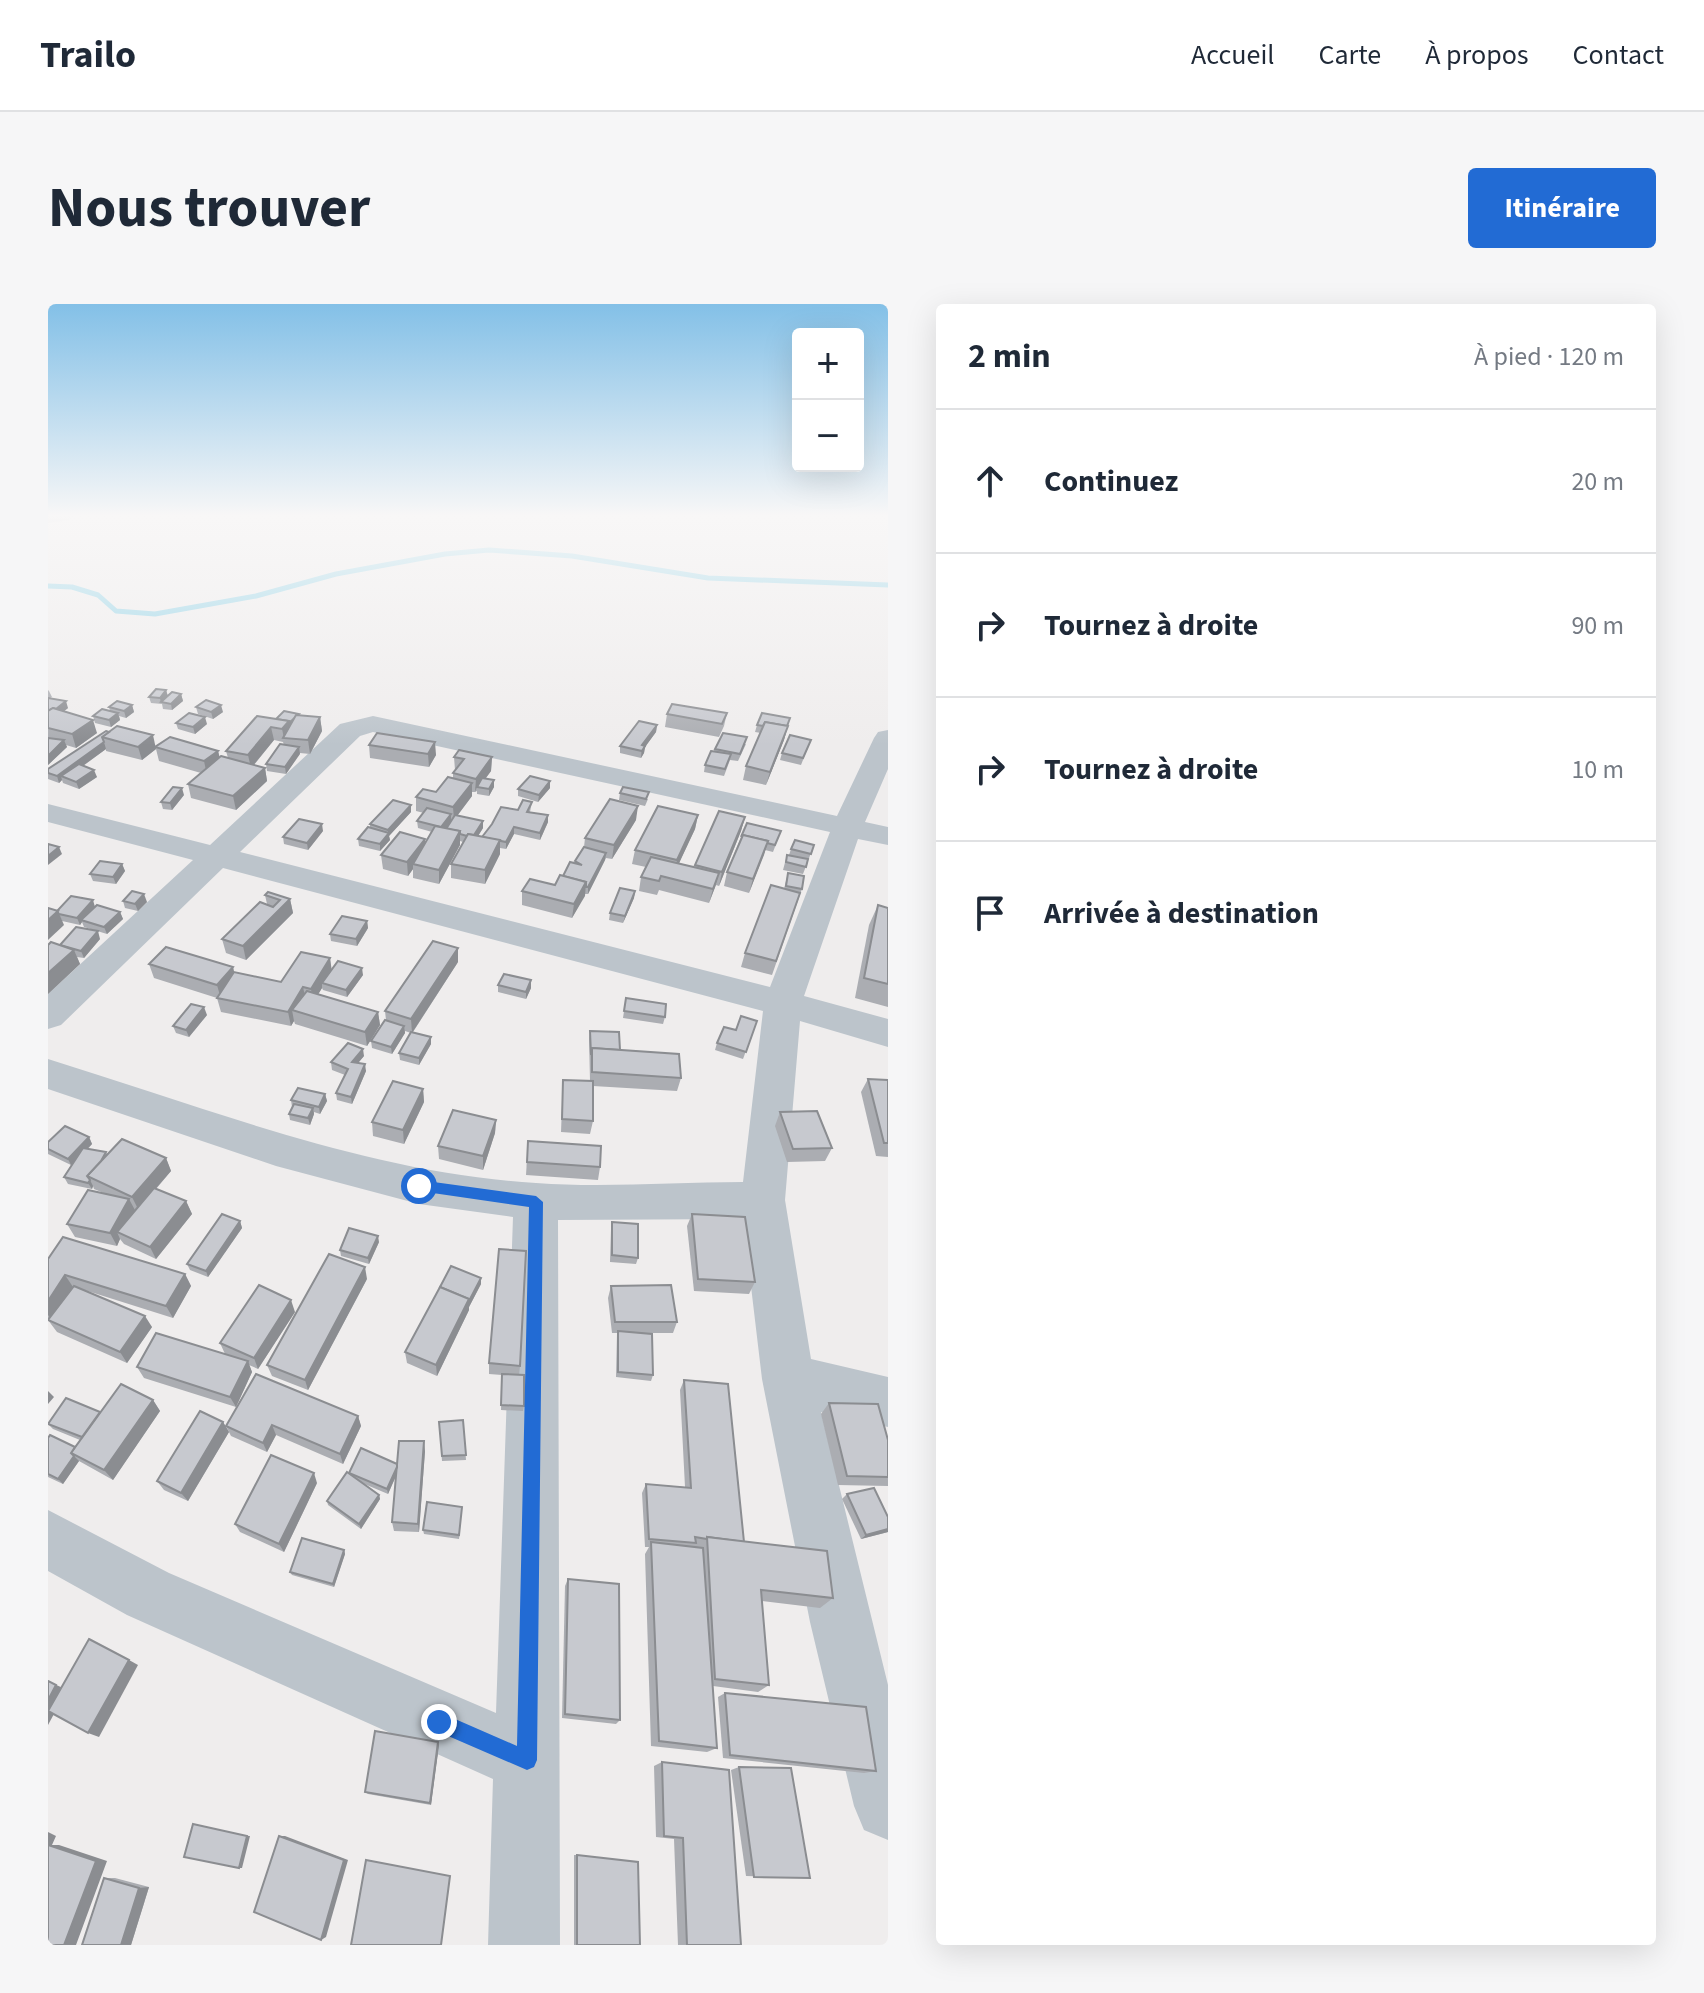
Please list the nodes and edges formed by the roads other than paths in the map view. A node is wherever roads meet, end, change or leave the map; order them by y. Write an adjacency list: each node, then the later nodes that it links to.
1 (888, 738): 3 (street)
2 (48, 813): 5 (street)
3 (847, 827): 4 (street); 5 (street); 6 (street)
4 (888, 836)
5 (214, 855): 6 (street); 7 (street)
6 (783, 1003): 8 (street); 10 (street)
7 (48, 1016)
8 (888, 1033)
9 (48, 1074): 11 (street)
10 (763, 1200): 11 (street); 12 (street)
11 (536, 1202): 15 (street)
12 (788, 1379): 13 (street); 16 (street)
13 (888, 1402)
14 (48, 1539): 15 (street)
15 (527, 1760): 17 (street)
16 (888, 1806)
17 (524, 1945)

